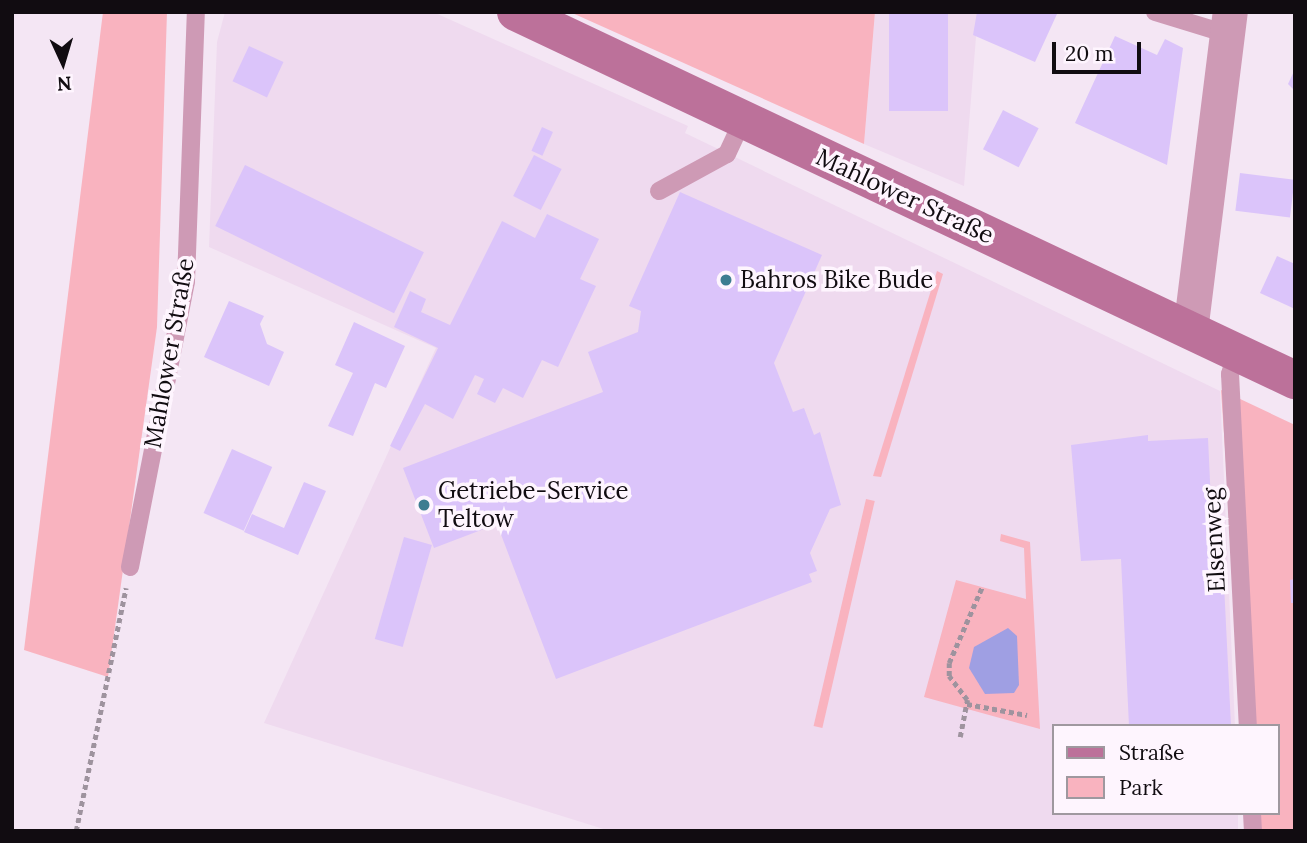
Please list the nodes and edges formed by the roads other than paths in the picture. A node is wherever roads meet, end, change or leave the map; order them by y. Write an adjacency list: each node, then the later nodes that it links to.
1 (196, 12): 10 (lane, Mahlower Straße)
2 (516, 12): 5 (main road, Mahlower Straße)
3 (1155, 12): 4 (lane)
4 (1229, 23): 7 (street)
5 (743, 120): 6 (lane); 7 (main road, Mahlower Straße)
6 (659, 191)
7 (1190, 331): 8 (main road, Mahlower Straße)
8 (1236, 352): 9 (main road, Mahlower Straße); 11 (lane, Elsenweg)
9 (1295, 380)
10 (130, 567)
11 (1248, 724)

